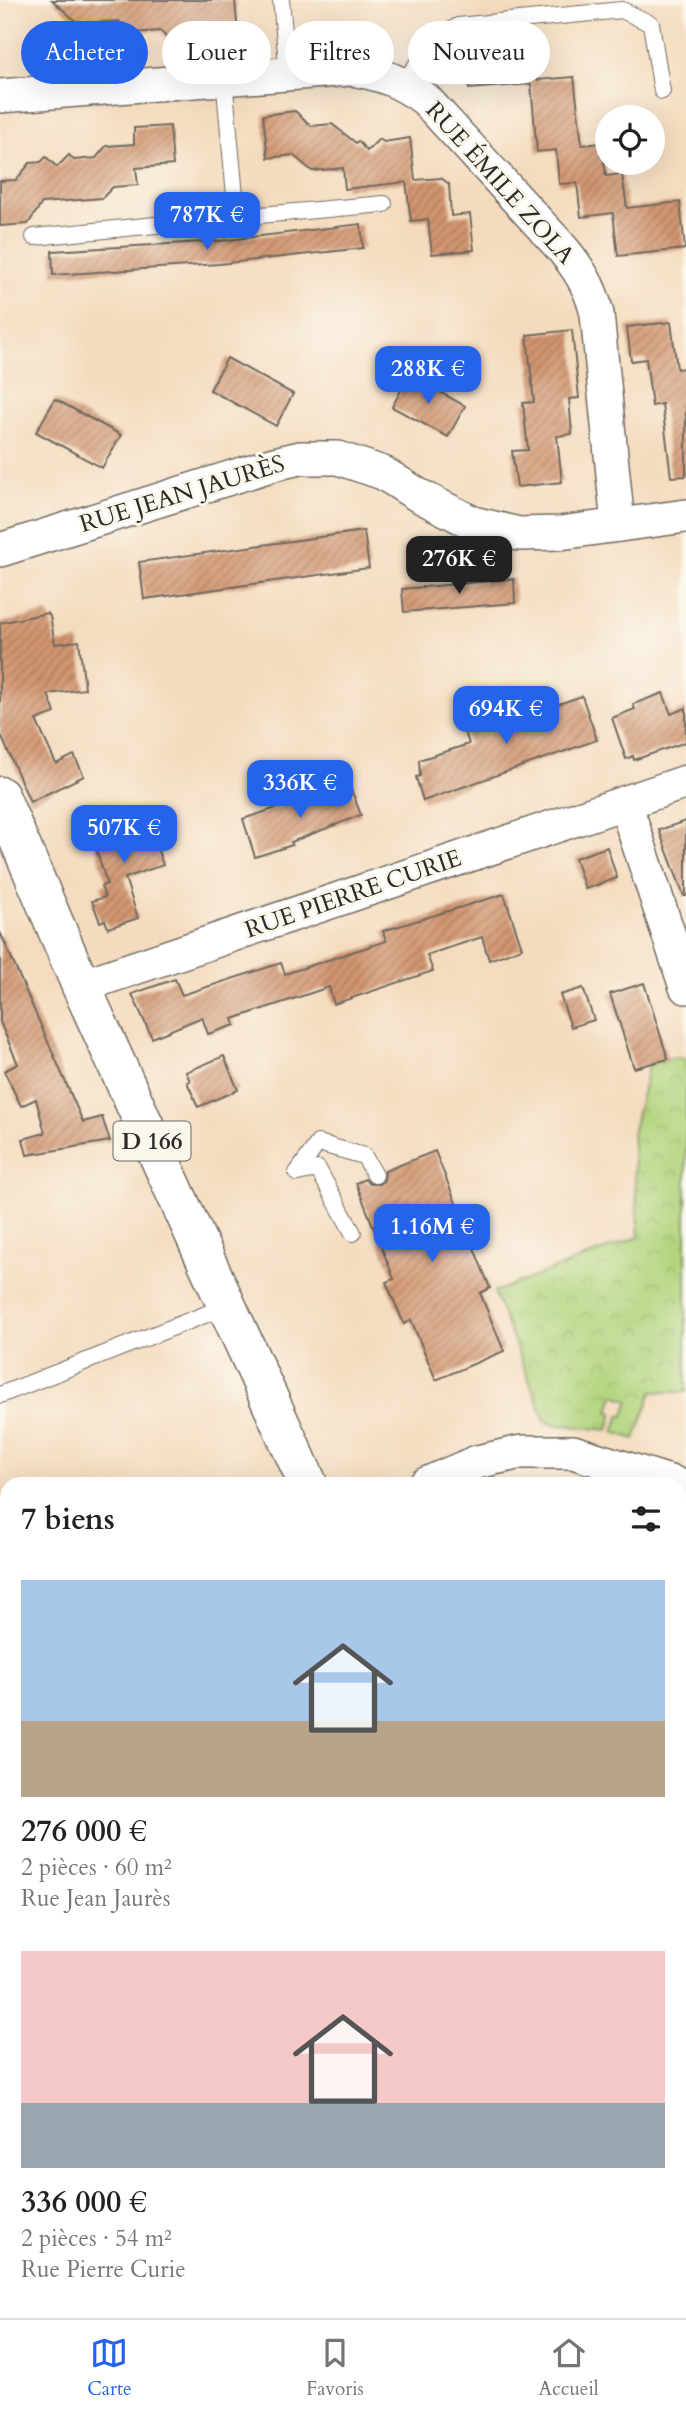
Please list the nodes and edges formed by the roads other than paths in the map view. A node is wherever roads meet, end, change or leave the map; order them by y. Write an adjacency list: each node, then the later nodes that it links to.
1 (281, 0): 2 (lane)
2 (285, 42)
3 (394, 80): 4 (street, RUE ÉMILE ZOLA)
4 (403, 83): 7 (lane); 13 (street, RUE ÉMILE ZOLA)
5 (162, 84): 8 (street, RUE ÉMILE ZOLA)
6 (224, 84): 10 (lane)
7 (662, 91)
8 (0, 96)
9 (384, 204): 10 (lane)
10 (237, 217): 11 (lane)
11 (34, 237)
12 (686, 516): 13 (street, RUE JEAN JAURÈS)
13 (618, 526): 14 (street, RUE JEAN JAURÈS)
14 (0, 550)
15 (686, 782): 17 (street, RUE PIERRE CURIE)
16 (0, 796): 18 (main road, D 166)
17 (625, 803): 18 (street, RUE PIERRE CURIE); 19 (street)
18 (81, 986): 22 (main road, D 166)
19 (686, 987)
20 (375, 1175): 21 (lane)
21 (353, 1233)
22 (227, 1306): 23 (lane); 24 (main road, D 166)
23 (0, 1395)
24 (305, 1477)
25 (442, 1477): 26 (street)
26 (655, 1477)

